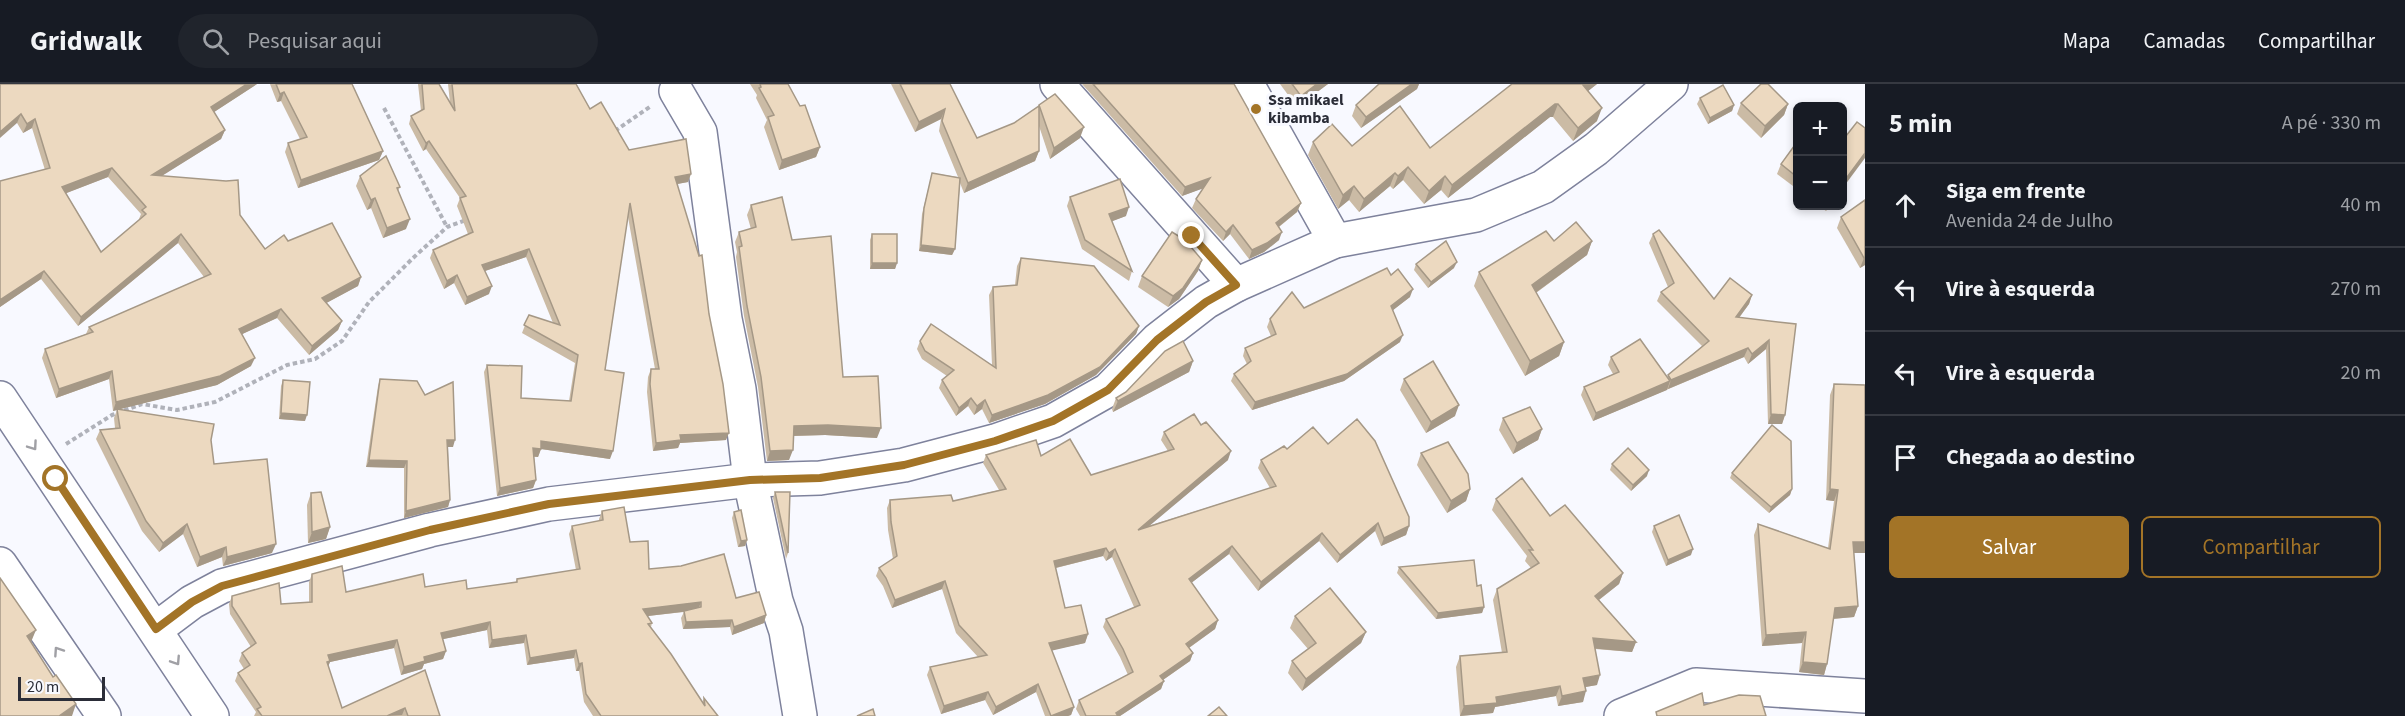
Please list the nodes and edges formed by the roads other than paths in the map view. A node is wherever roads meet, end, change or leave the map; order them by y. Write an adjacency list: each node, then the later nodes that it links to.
1 (1057, 84): 6 (street)
2 (1247, 84): 5 (street)
3 (1671, 84): 5 (street)
4 (676, 91): 8 (street)
5 (1335, 241): 6 (street)
6 (1236, 285): 8 (street)
7 (0, 398): 10 (street, one-way to 10)
8 (750, 480): 10 (street); 14 (street)
9 (0, 564): 12 (street, one-way to 9)
10 (156, 629): 13 (street, one-way to 13)
11 (1865, 696): 15 (street)
12 (104, 716)
13 (212, 716)
14 (800, 716)
15 (1621, 716)

